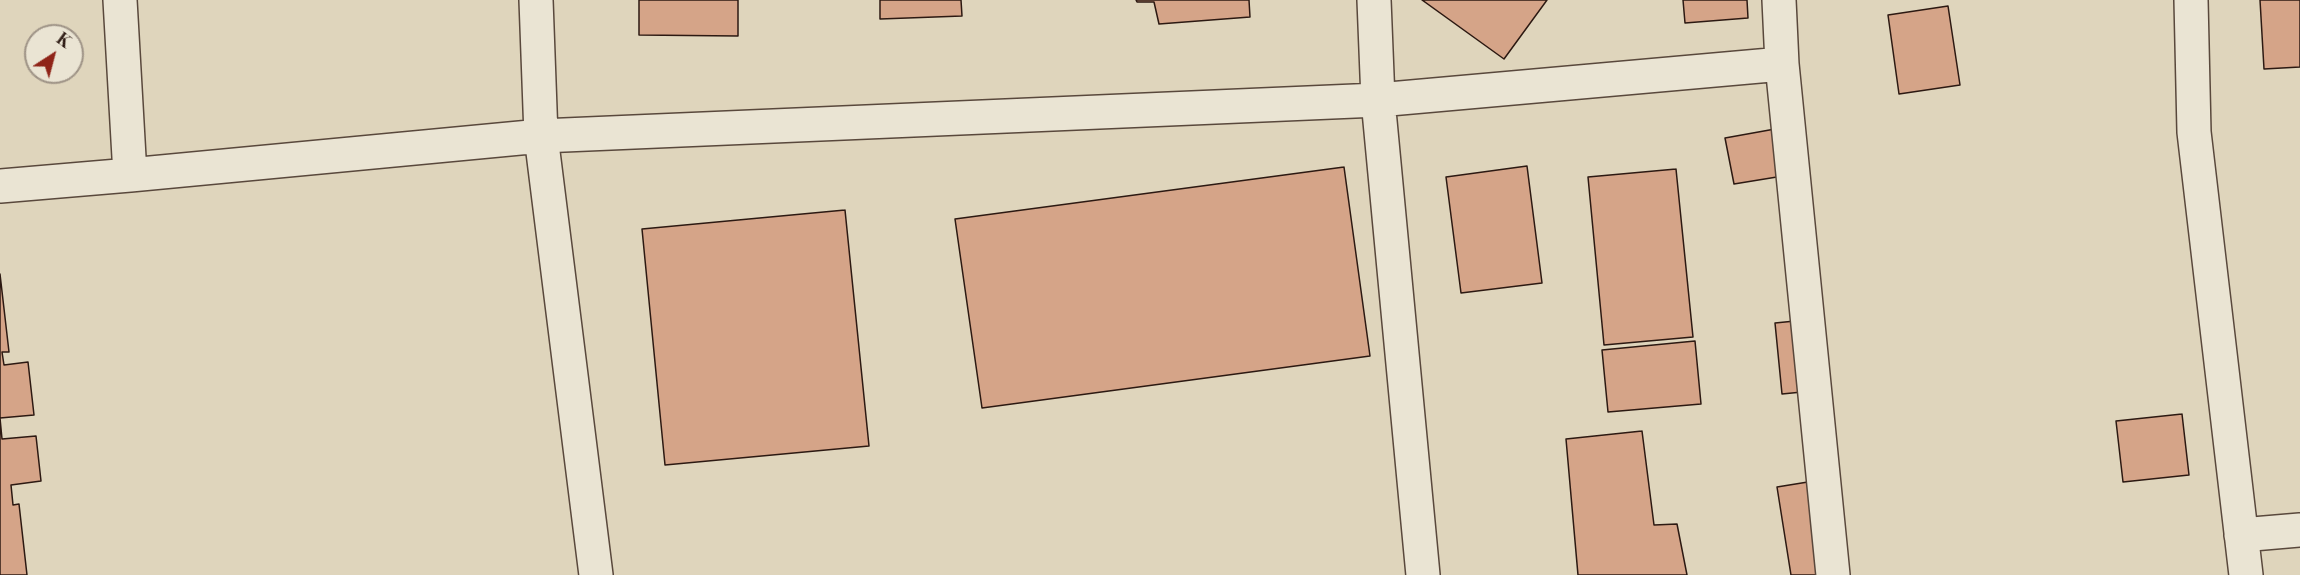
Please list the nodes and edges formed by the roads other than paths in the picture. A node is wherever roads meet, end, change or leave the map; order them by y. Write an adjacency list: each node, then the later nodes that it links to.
1 (120, 0): 9 (street)
2 (536, 0): 8 (street)
3 (1374, 0): 7 (street)
4 (1779, 0): 6 (street)
5 (2191, 0): 12 (street)
6 (1782, 64): 7 (street); 15 (street)
7 (1378, 100): 8 (street); 14 (street)
8 (541, 136): 9 (street); 13 (street)
9 (130, 175): 10 (street)
10 (0, 186)
11 (2300, 530): 12 (street)
12 (2241, 535): 16 (street)
13 (596, 575)
14 (1423, 575)
15 (1833, 575)
16 (2246, 575)

